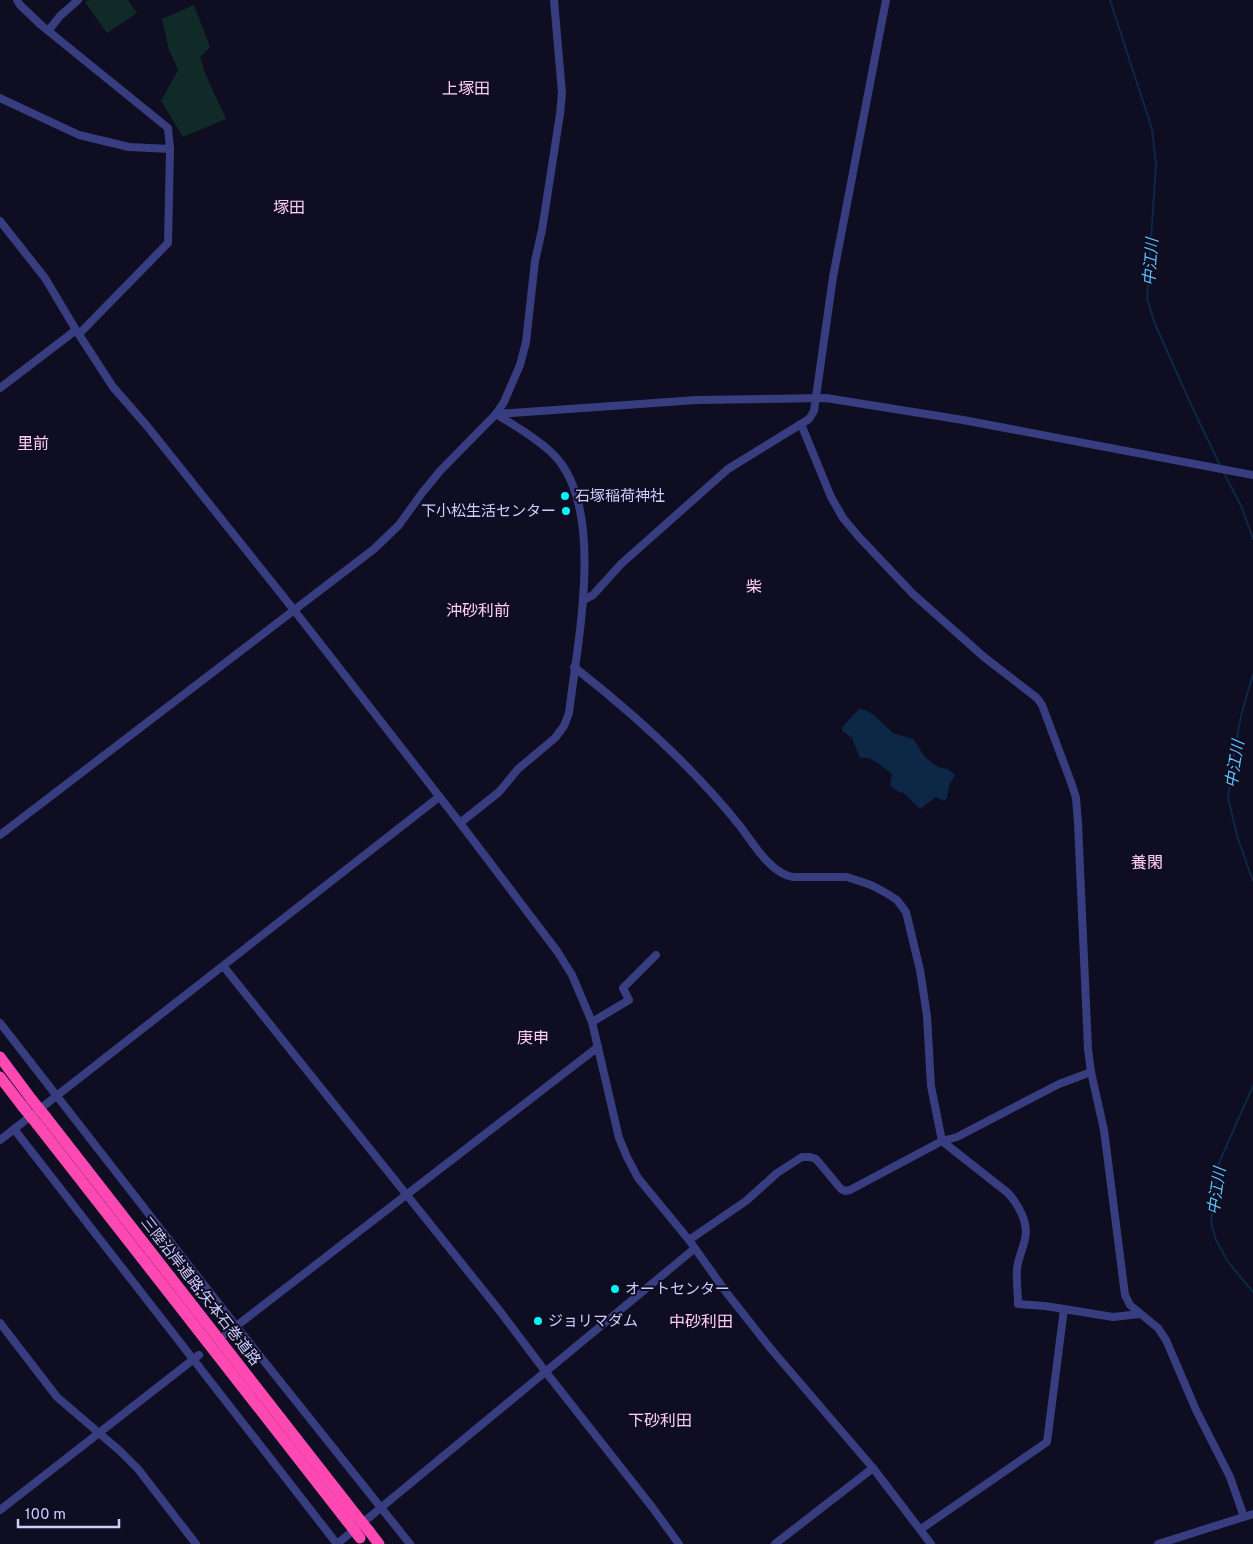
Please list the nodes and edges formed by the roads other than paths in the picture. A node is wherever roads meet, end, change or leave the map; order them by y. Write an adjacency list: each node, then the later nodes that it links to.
1 (17, 0): 5 (street)
2 (78, 0): 5 (street)
3 (554, 0): 12 (street)
4 (886, 0): 11 (street)
5 (48, 30): 7 (street)
6 (0, 98): 7 (street)
7 (170, 149): 9 (street)
8 (0, 221): 9 (street)
9 (77, 332): 10 (street); 16 (street)
10 (0, 388)
11 (816, 398): 12 (street); 13 (street); 14 (street)
12 (496, 414): 15 (street); 16 (street)
13 (802, 424): 15 (street); 27 (street)
14 (1253, 475)
15 (584, 600): 17 (street)
16 (294, 610): 18 (street); 20 (street)
17 (574, 667): 19 (street); 33 (street)
18 (439, 797): 19 (street); 22 (street)
19 (460, 823): 23 (street)
20 (0, 835)
21 (656, 955): 23 (street)
22 (224, 967): 29 (street); 34 (street)
23 (592, 1022): 25 (street)
24 (0, 1023): 29 (street)
25 (598, 1047): 34 (street); 35 (street)
26 (0, 1057): 30 (highway, 三陸沿岸道路;矢本石巻道路)
27 (1091, 1072): 33 (street); 38 (street)
28 (0, 1077): 30 (highway, 三陸沿岸道路;矢本石巻道路)
29 (56, 1096): 31 (street); 40 (street)
30 (28, 1104): 51 (highway, 三陸沿岸道路;矢本石巻道路, bridge)
31 (14, 1129): 32 (street); 42 (street)
32 (0, 1140)
33 (942, 1141): 35 (street); 37 (street)
34 (406, 1195): 40 (street); 43 (street)
35 (689, 1240): 36 (street)
36 (694, 1249): 43 (street); 45 (street)
37 (1064, 1309): 38 (street); 50 (street)
38 (1140, 1314): 49 (street)
39 (0, 1322): 44 (street)
40 (236, 1326): 41 (street); 46 (street)
41 (226, 1334)
42 (197, 1357): 44 (street); 53 (street)
43 (545, 1372): 46 (street); 56 (street)
44 (99, 1433): 47 (street); 52 (street)
45 (873, 1468): 50 (street); 57 (street)
46 (380, 1508): 53 (street); 55 (street)
47 (0, 1510)
48 (1253, 1514): 49 (street)
49 (1244, 1517): 59 (street)
50 (920, 1529): 58 (street)
51 (365, 1538): 54 (highway, 三陸沿岸道路;矢本石巻道路)
52 (196, 1544)
53 (337, 1544)
54 (379, 1544)
55 (410, 1544)
56 (678, 1544)
57 (775, 1544)
58 (931, 1544)
59 (1158, 1544)

